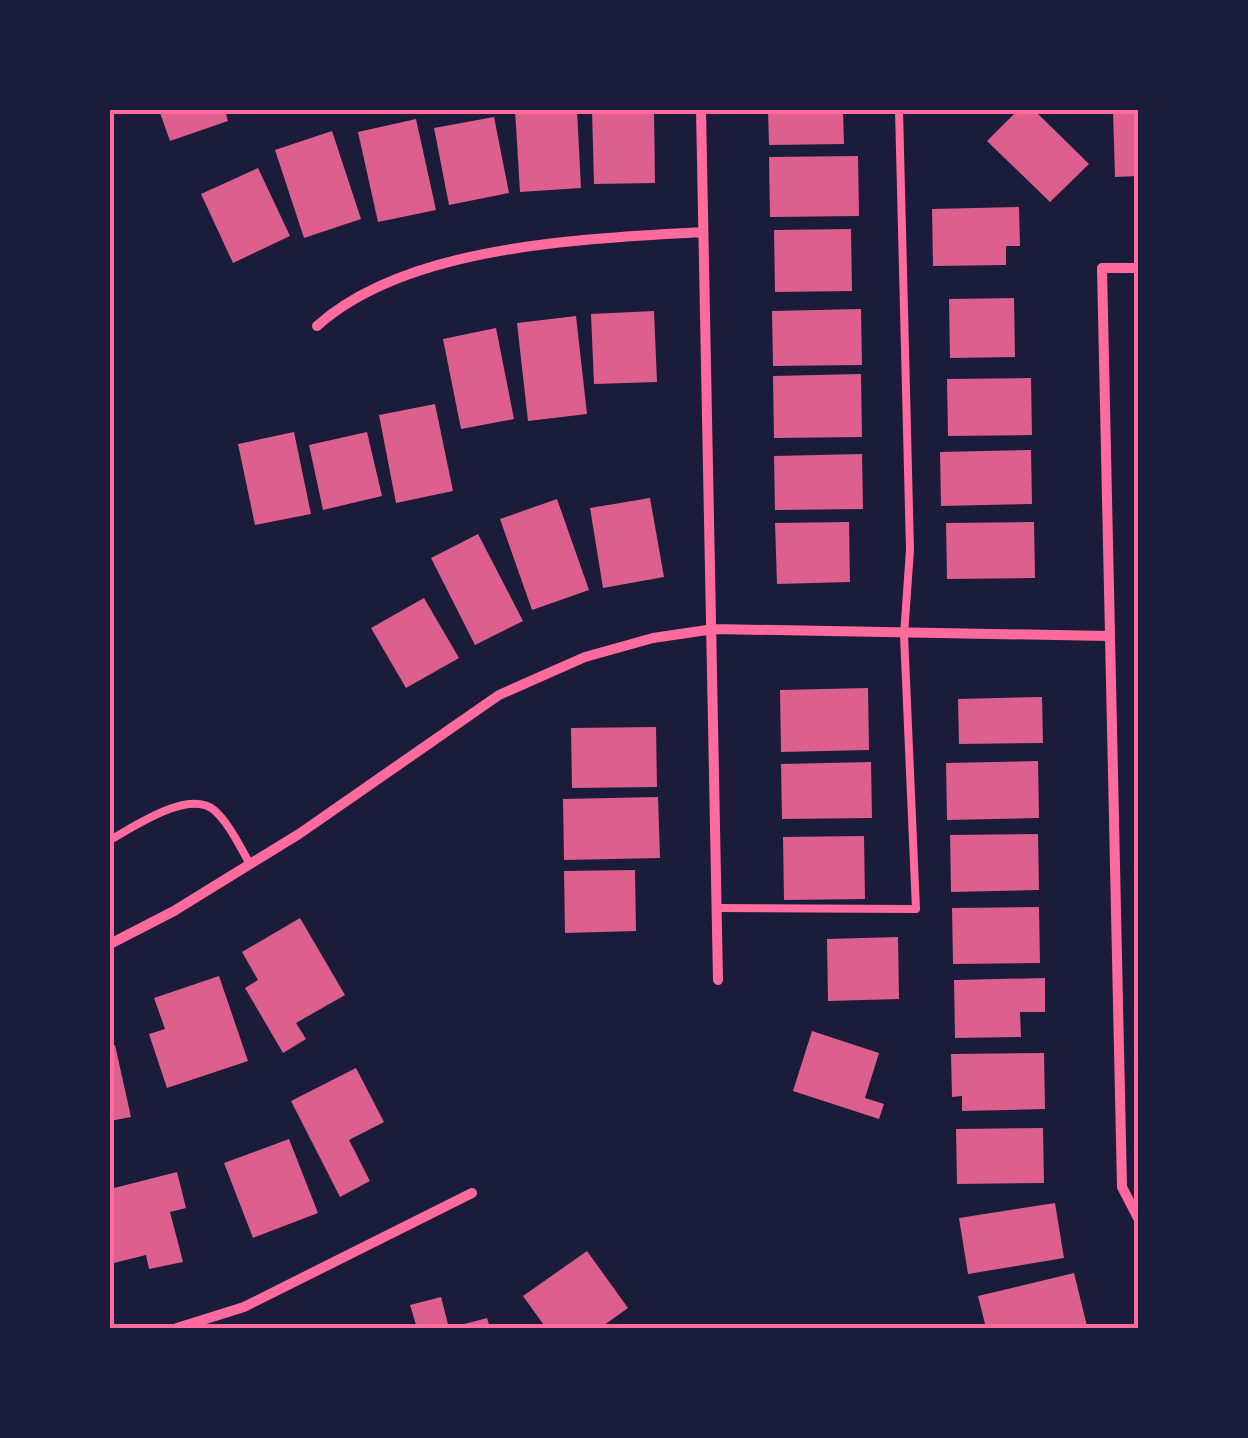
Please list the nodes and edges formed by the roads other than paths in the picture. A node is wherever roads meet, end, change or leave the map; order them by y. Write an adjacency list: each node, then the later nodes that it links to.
1 (701, 110): 3 (street)
2 (899, 110): 7 (lane)
3 (704, 232): 5 (street); 6 (street)
4 (1138, 268): 8 (street)
5 (317, 326)
6 (714, 629): 7 (street); 10 (street); 11 (street)
7 (904, 634): 8 (street); 11 (lane)
8 (1109, 636): 15 (street)
9 (110, 840): 10 (lane)
10 (250, 864): 12 (street)
11 (717, 908): 13 (street)
12 (110, 944)
13 (718, 980)
14 (472, 1193): 16 (street)
15 (1138, 1218)
16 (176, 1328)

